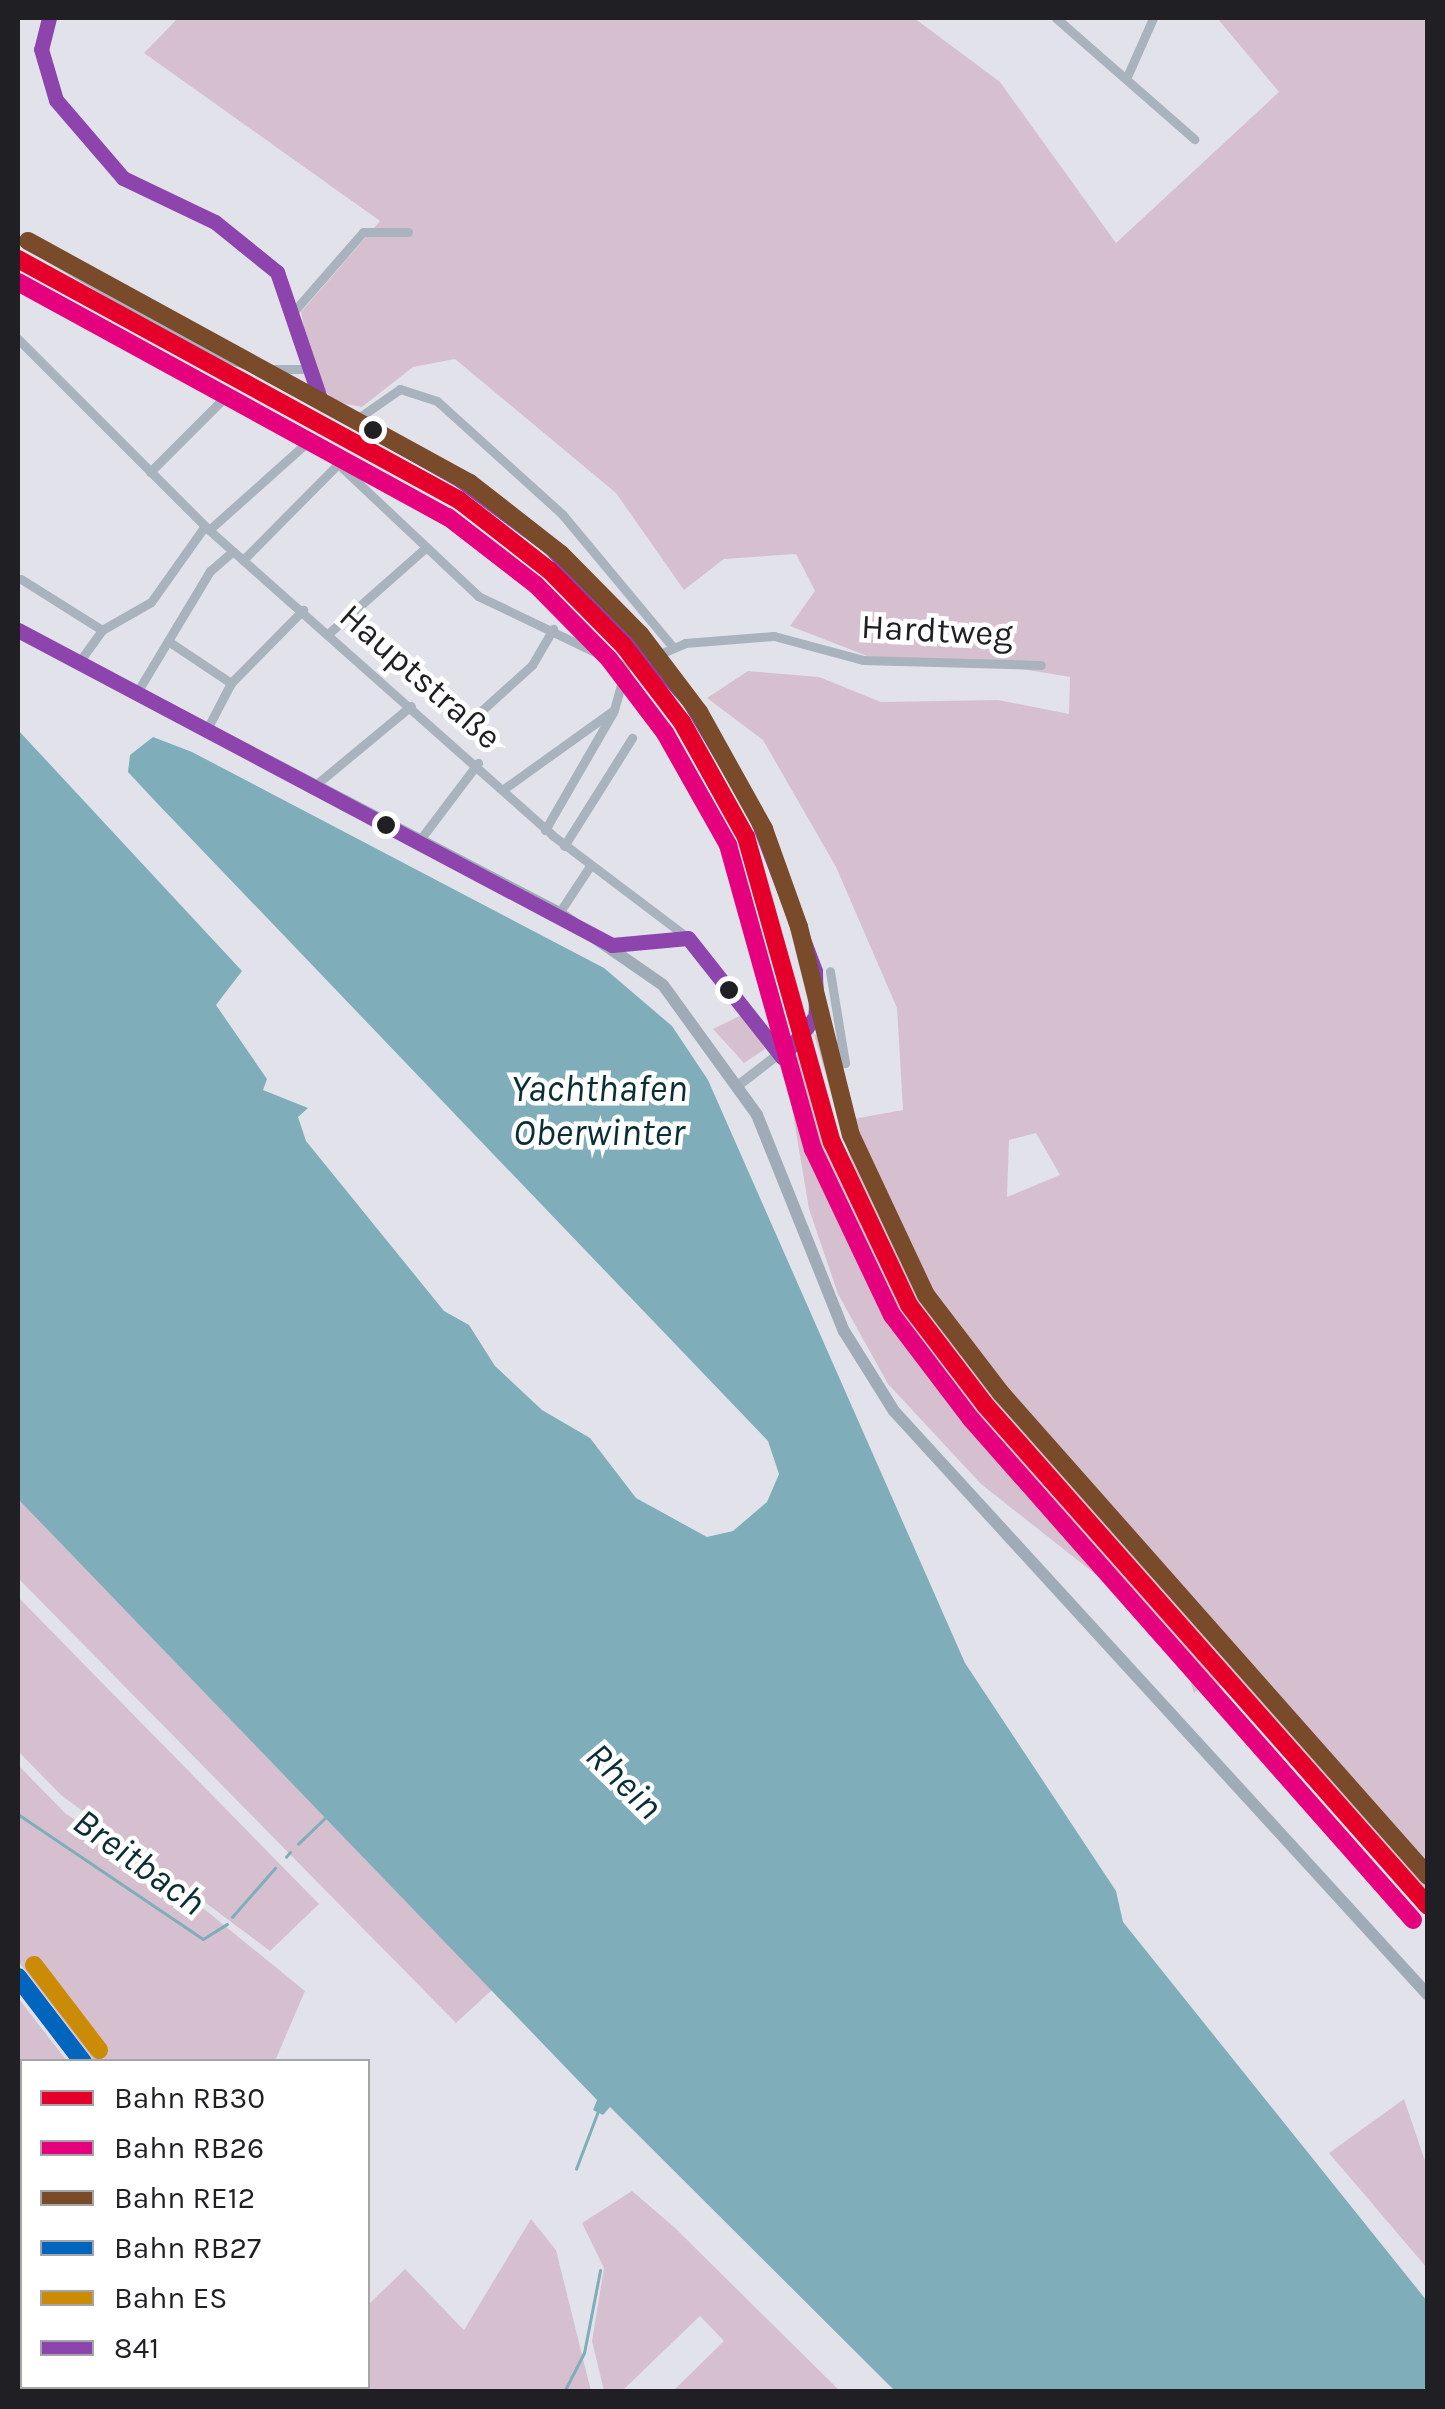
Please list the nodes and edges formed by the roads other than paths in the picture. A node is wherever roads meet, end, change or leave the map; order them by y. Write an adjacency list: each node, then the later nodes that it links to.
1 (48, 18): 8 (street)
2 (1056, 18): 4 (street)
3 (1153, 18): 4 (street)
4 (1126, 79): 5 (street)
5 (1194, 139)
6 (408, 232): 8 (street)
7 (18, 239): 10 (street)
8 (295, 310): 10 (street)
9 (18, 339): 14 (street, Hauptstraße)
10 (303, 369): 12 (street)
11 (228, 394): 14 (street)
12 (354, 421): 26 (street); 27 (street)
13 (338, 464): 15 (street); 16 (street); 18 (street)
14 (150, 472): 15 (street, Hauptstraße)
15 (207, 528): 17 (street, Hauptstraße); 23 (street)
16 (422, 550): 21 (street); 24 (street)
17 (234, 551): 18 (street, Hauptstraße); 25 (street)
18 (243, 560): 20 (street, Hauptstraße)
19 (20, 579): 23 (street)
20 (302, 610): 24 (street, Hauptstraße); 30 (street)
21 (553, 629): 33 (street); 34 (street)
22 (18, 630): 28 (main road)
23 (102, 630): 28 (street)
24 (329, 634): 32 (street, Hauptstraße)
25 (168, 641): 30 (street); 31 (street)
26 (672, 646): 27 (street, Hardtweg); 29 (street, Hardtweg)
27 (655, 656): 48 (street)
28 (79, 662): 31 (main road)
29 (1041, 665)
30 (231, 683): 35 (street)
31 (136, 694): 35 (main road)
32 (415, 709): 37 (street, Hauptstraße); 38 (street)
33 (614, 710): 39 (street); 40 (street)
34 (469, 722)
35 (206, 731): 38 (main road)
36 (632, 738): 42 (street)
37 (478, 763): 39 (street, Hauptstraße); 41 (street)
38 (314, 787): 41 (main road)
39 (505, 788): 40 (street, Hauptstraße)
40 (545, 830): 42 (street, Hauptstraße)
41 (419, 841): 44 (main road)
42 (564, 846): 43 (street, Hauptstraße)
43 (590, 866): 44 (street); 45 (street, Hauptstraße)
44 (559, 913): 46 (main road)
45 (688, 938): 46 (street); 49 (street, Hauptstraße)
46 (612, 946): 50 (main road)
47 (830, 971): 48 (street)
48 (816, 1016): 49 (street)
49 (782, 1058): 50 (street)
50 (740, 1084): 51 (main road)
51 (1428, 1995)

